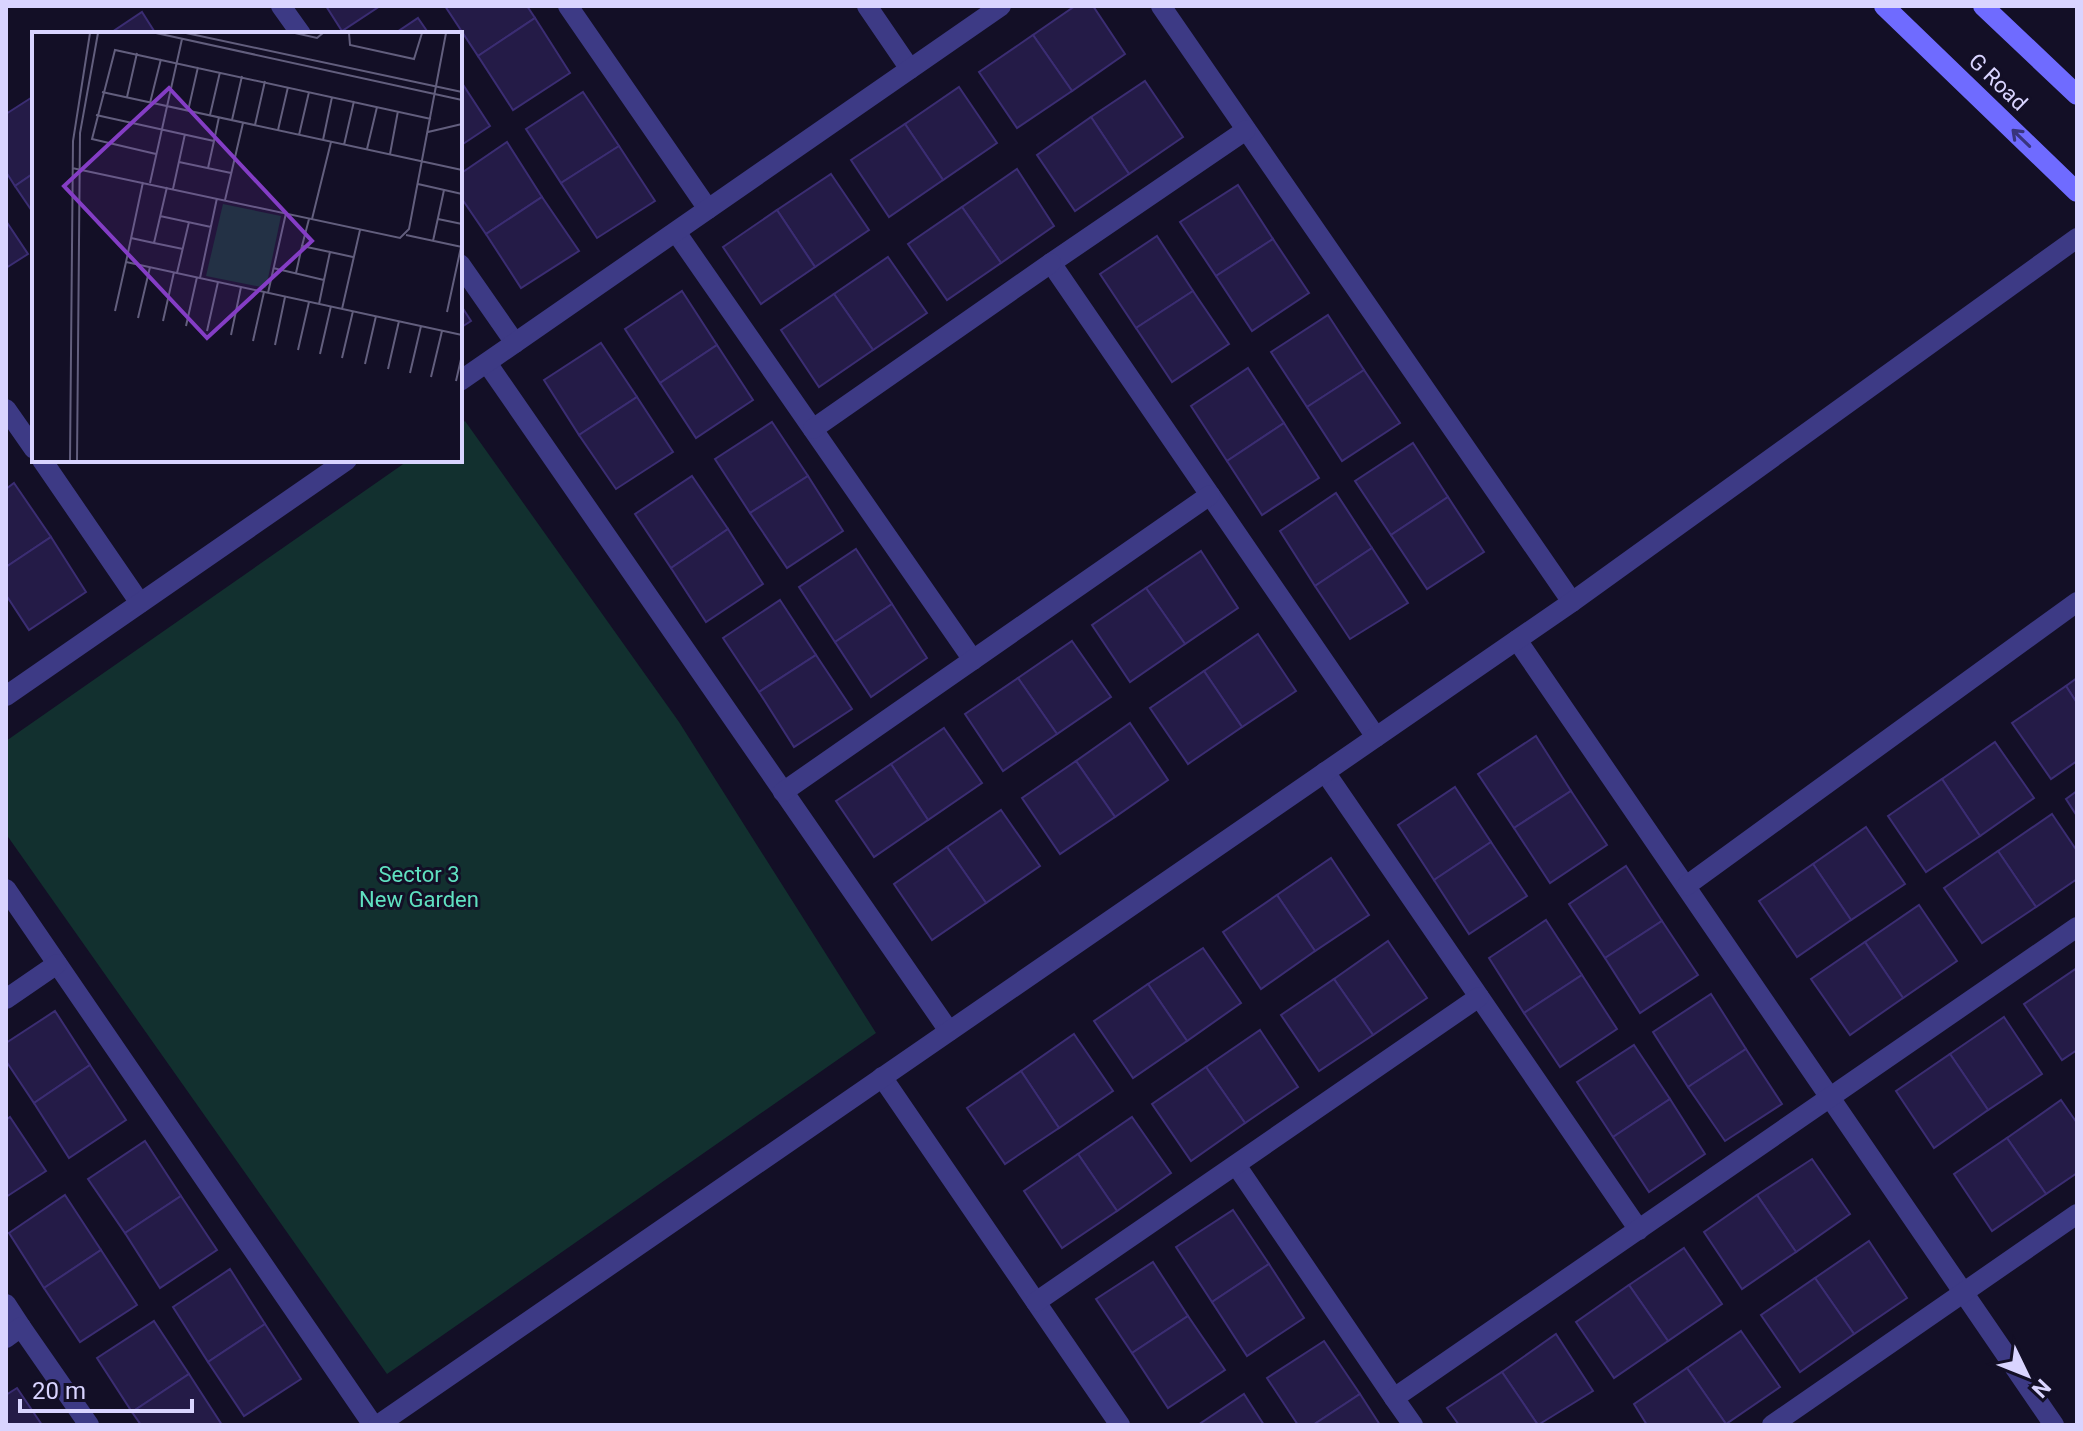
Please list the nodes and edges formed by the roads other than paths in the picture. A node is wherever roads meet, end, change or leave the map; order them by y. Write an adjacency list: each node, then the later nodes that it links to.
1 (281, 6): 8 (street)
2 (568, 6): 13 (street)
3 (867, 6): 9 (street)
4 (1001, 6): 9 (street)
5 (1161, 6): 11 (street)
6 (1884, 6): 12 (street, G Road, one-way to 6)
7 (1983, 6): 10 (street, G Road)
8 (300, 32)
9 (910, 69): 13 (street)
10 (2077, 95)
11 (1246, 130): 16 (street); 27 (street)
12 (2077, 192)
13 (708, 209): 14 (street)
14 (676, 232): 18 (street); 22 (street)
15 (2077, 238): 27 (street)
16 (1051, 263): 22 (street); 26 (street)
17 (462, 267): 18 (street)
18 (515, 343): 19 (street)
19 (487, 363): 20 (street); 35 (street)
20 (462, 380)
21 (6, 409): 23 (street)
22 (813, 429): 31 (street)
23 (32, 446)
24 (43, 462): 29 (street)
25 (337, 463): 29 (street)
26 (1210, 495): 31 (street); 33 (street)
27 (1572, 602): 30 (street)
28 (2077, 602): 36 (street)
29 (140, 603): 32 (street)
30 (1517, 640): 33 (street); 36 (street)
31 (973, 660): 35 (street)
32 (6, 696)
33 (1376, 737): 34 (street)
34 (1325, 772): 40 (street); 42 (street)
35 (783, 792): 42 (street)
36 (1686, 886): 44 (street)
37 (6, 889): 39 (street)
38 (2077, 927): 44 (street)
39 (57, 964): 41 (street); 55 (street)
40 (1479, 997): 45 (street); 47 (street)
41 (6, 999)
42 (949, 1031): 43 (street)
43 (882, 1077): 49 (street); 55 (street)
44 (1830, 1098): 47 (street); 48 (street)
45 (1236, 1165): 49 (street); 52 (street)
46 (2077, 1214): 48 (street)
47 (1639, 1230): 52 (street)
48 (1964, 1292): 53 (street); 59 (street)
49 (1036, 1302): 56 (street)
50 (6, 1304): 51 (street)
51 (14, 1332): 54 (street)
52 (1394, 1398): 57 (street)
53 (1794, 1419): 58 (street)
54 (89, 1425)
55 (376, 1425)
56 (1120, 1425)
57 (1413, 1425)
58 (1772, 1425)
59 (2054, 1425)

